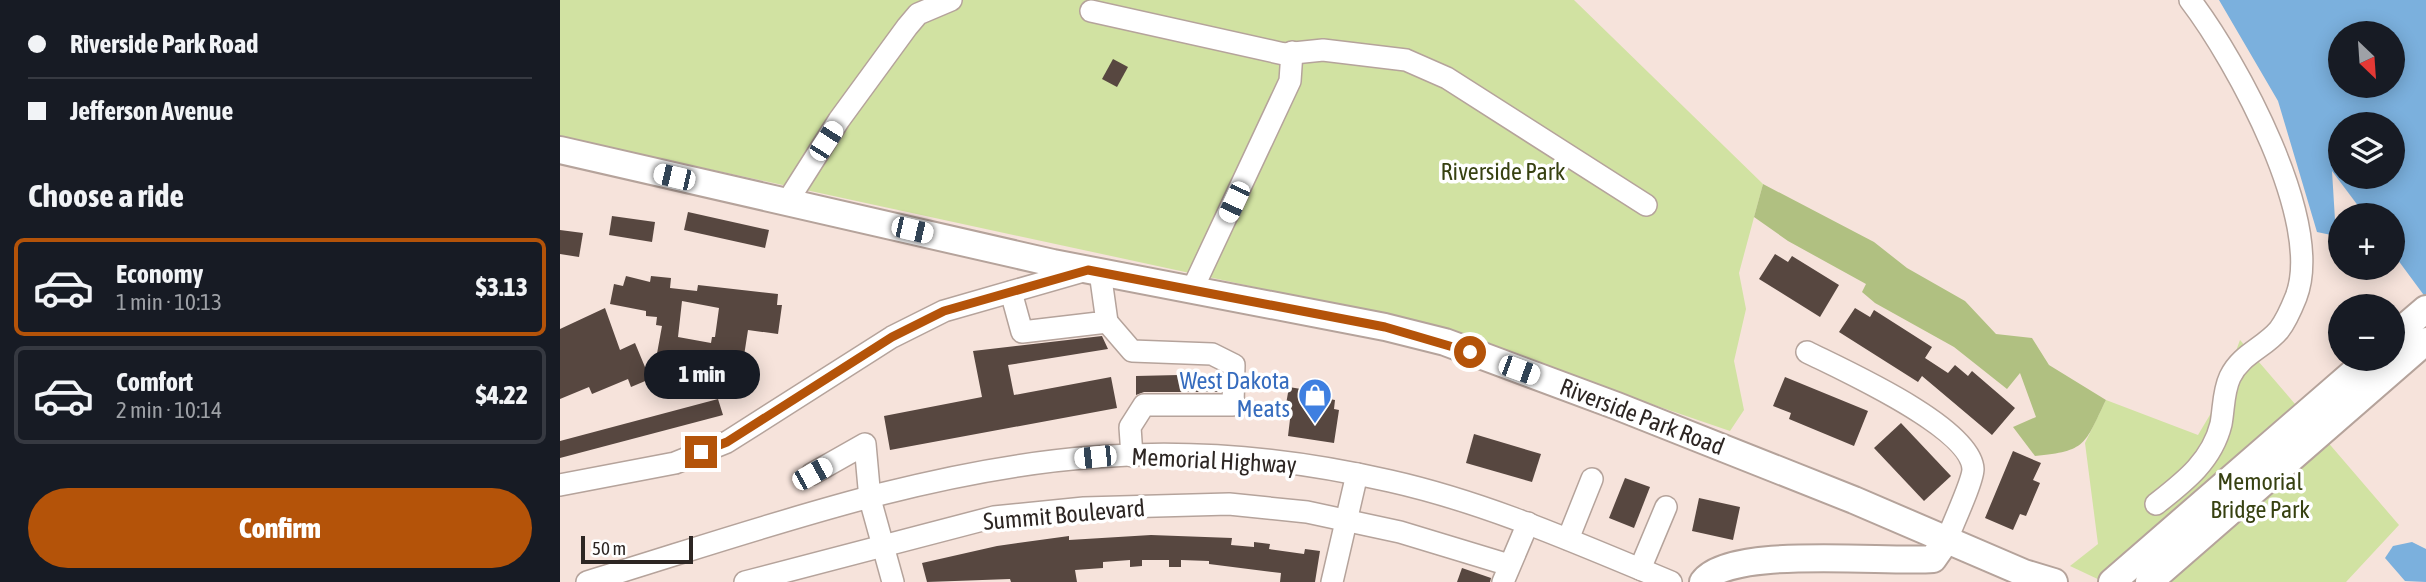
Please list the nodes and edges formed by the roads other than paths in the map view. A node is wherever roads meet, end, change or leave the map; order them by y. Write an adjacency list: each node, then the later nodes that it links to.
1 (951, 0): 6 (street)
2 (2190, 0): 23 (street)
3 (1091, 11): 4 (street)
4 (1292, 52): 7 (street); 9 (street)
5 (560, 150): 6 (main road, Riverside Park Road)
6 (787, 202): 8 (main road, Riverside Park Road)
7 (1646, 205)
8 (1094, 271): 9 (main road, Riverside Park Road); 10 (street); 12 (street)
9 (1192, 290): 28 (main road, Riverside Park Road)
10 (1011, 292): 12 (street); 21 (street)
11 (2426, 309): 13 (main road)
12 (1107, 323): 17 (street)
13 (2405, 327)
14 (2426, 341): 32 (main road)
15 (1807, 352): 28 (street)
16 (2356, 371): 32 (main road)
17 (1132, 456): 19 (street, Memorial Highway); 22 (street, Memorial Highway)
18 (812, 474): 22 (street)
19 (1357, 474): 25 (street); 26 (street, Memorial Highway)
20 (1592, 480): 27 (street)
21 (560, 485)
22 (870, 499): 29 (street); 33 (street, Memorial Highway)
23 (2156, 504)
24 (1666, 507): 30 (street)
25 (1348, 520): 29 (street, Summit Boulevard); 31 (street, Summit Boulevard); 36 (street)
26 (1528, 523): 27 (street, Memorial Highway); 31 (street)
27 (1567, 539): 30 (street, Memorial Highway)
28 (1947, 540): 38 (main road); 39 (main road, Riverside Park Road)
29 (883, 546): 34 (street, Summit Boulevard); 35 (street)
30 (1640, 569): 37 (street, Memorial Highway)
31 (1506, 573)
32 (2131, 576): 40 (main road)
33 (587, 582)
34 (745, 582)
35 (893, 582)
36 (1332, 582)
37 (1671, 582)
38 (1703, 582)
39 (2053, 582)
40 (2104, 582)

